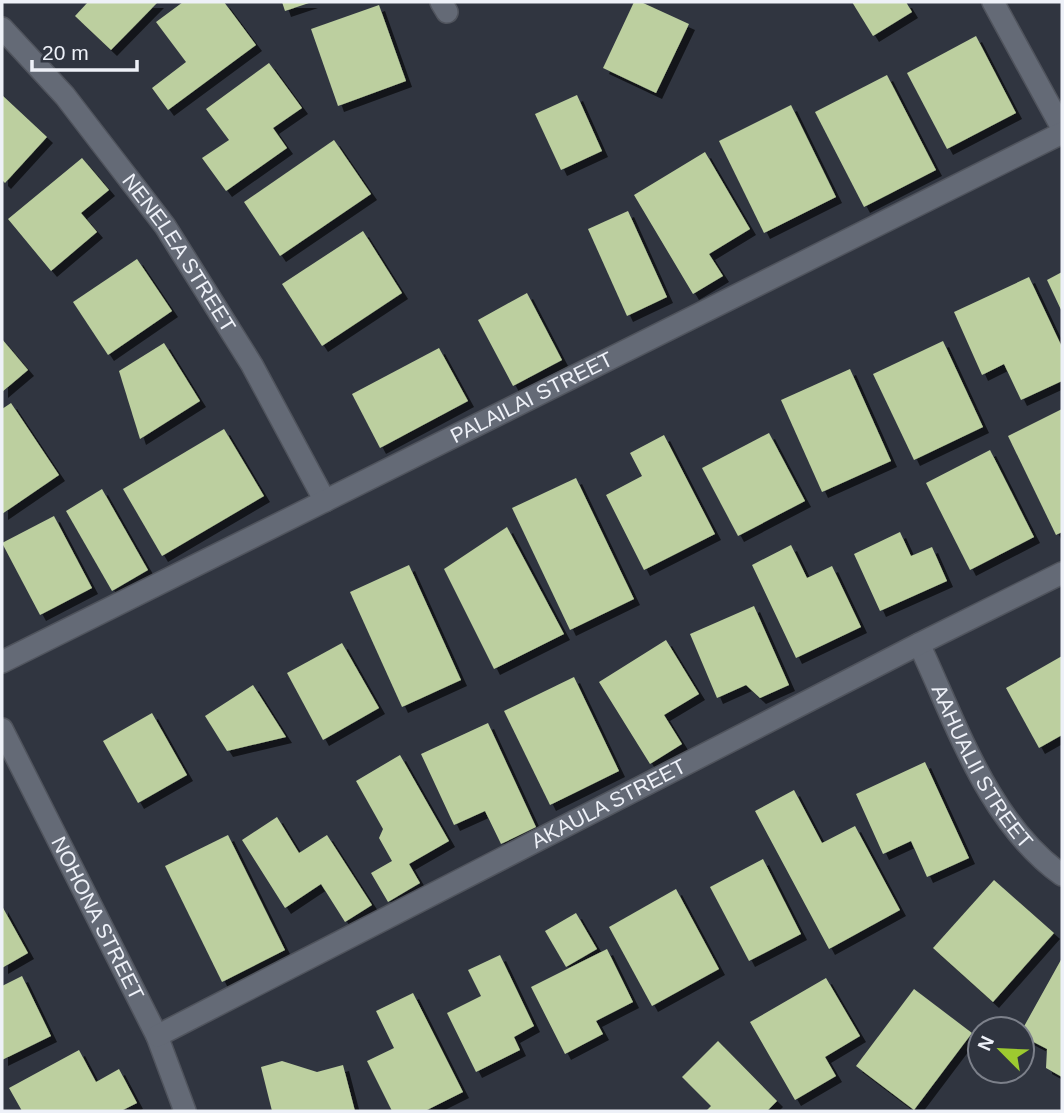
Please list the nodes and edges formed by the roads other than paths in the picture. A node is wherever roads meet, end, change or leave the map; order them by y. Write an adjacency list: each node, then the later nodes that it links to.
1 (993, 2): 3 (street)
2 (2, 28): 4 (street, NENELEA STREET)
3 (1062, 131): 4 (street, PALAILAI STREET)
4 (325, 501): 7 (street, PALAILAI STREET)
5 (1062, 573): 6 (street, AKAULA STREET)
6 (919, 644): 9 (street, AAHUALII STREET); 10 (street, AKAULA STREET)
7 (2, 662)
8 (2, 729): 10 (street, NOHONA STREET)
9 (1062, 876)
10 (157, 1036): 11 (street, NOHONA STREET)
11 (185, 1111)

